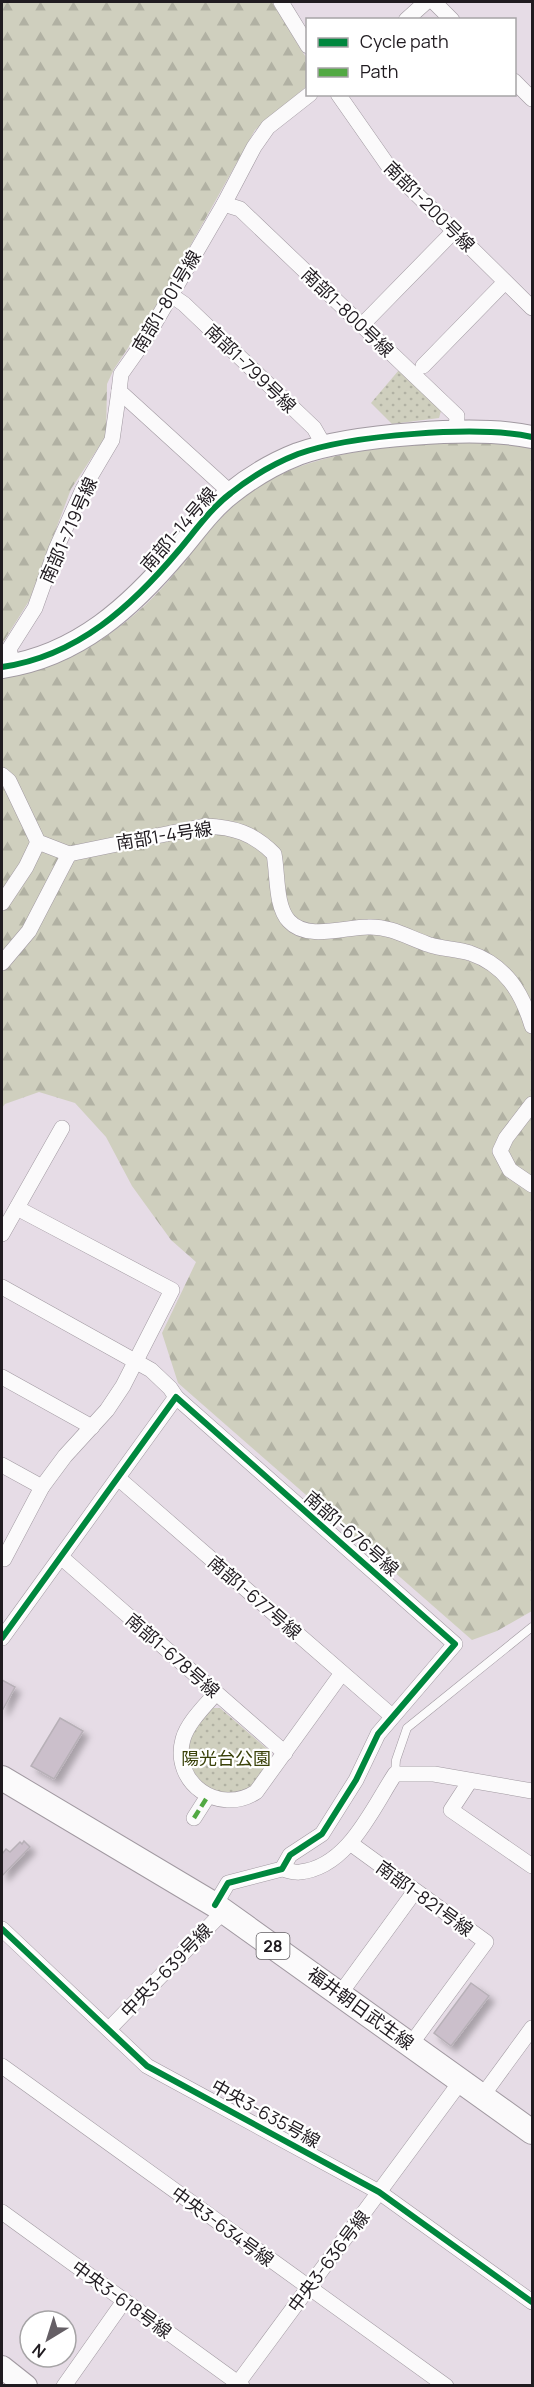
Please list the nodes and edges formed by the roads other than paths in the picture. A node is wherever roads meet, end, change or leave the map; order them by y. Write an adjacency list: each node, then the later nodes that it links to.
1 (281, 2): 6 (street)
2 (426, 2): 4 (street)
3 (434, 2): 5 (street)
4 (408, 18)
5 (450, 18)
6 (306, 43)
7 (516, 83): 10 (street)
8 (307, 96): 11 (street, 南部1-801号線)
9 (339, 96): 12 (street, 南部1-200号線)
10 (532, 99)
11 (224, 204): 14 (street, 南部1-801号線); 16 (street, 南部1-800号線)
12 (454, 231): 13 (street, 南部1-200号線); 16 (street)
13 (505, 282): 15 (street, 南部1-200号線); 17 (street)
14 (171, 295): 18 (street, 南部1-801号線); 21 (street, 南部1-799号線)
15 (532, 308)
16 (362, 325): 19 (street, 南部1-800号線)
17 (423, 366)
18 (119, 391): 22 (street); 23 (street, 南部1-719号線)
19 (456, 432): 20 (street, 南部1-14号線); 21 (street, 南部1-14号線)
20 (532, 437)
21 (325, 447): 22 (street, 南部1-14号線)
22 (231, 493): 23 (street, 南部1-14号線)
23 (7, 666)
24 (2, 775): 25 (street)
25 (38, 842): 26 (street); 27 (street)
26 (69, 854): 28 (street); 29 (street, 南部1-4号線)
27 (2, 903)
28 (2, 963)
29 (532, 1026)
30 (532, 1104): 32 (street)
31 (62, 1128): 33 (street)
32 (532, 1185)
33 (17, 1208): 34 (street); 36 (street)
34 (2, 1234)
35 (2, 1287): 36 (street)
36 (136, 1362): 38 (street); 39 (street)
37 (2, 1377): 39 (street)
38 (176, 1397): 41 (street); 49 (street, 南部1-676号線)
39 (92, 1427): 42 (street)
40 (2, 1465): 42 (street)
41 (118, 1478): 43 (street); 47 (street, 南部1-677号線)
42 (42, 1487): 44 (street)
43 (61, 1557): 46 (street); 48 (street, 南部1-678号線)
44 (3, 1558)
45 (532, 1627): 51 (lane)
46 (2, 1638)
47 (342, 1673): 49 (street, 南部1-677号線); 50 (street)
48 (216, 1693): 50 (street, 南部1-678号線); 55 (street)
49 (392, 1716): 59 (street, 南部1-676号線)
50 (285, 1753): 55 (street)
51 (395, 1774): 53 (street); 57 (street)
52 (2, 1778): 61 (main road, 福井朝日武生線 / 28)
53 (471, 1781): 54 (street); 58 (street)
54 (532, 1791)
55 (208, 1796): 56 (street)
56 (195, 1818)
57 (350, 1843): 59 (street); 60 (street, 南部1-821号線)
58 (532, 1866)
59 (282, 1869): 61 (street)
60 (415, 1891): 63 (street); 66 (street, 南部1-821号線)
61 (220, 1908): 63 (main road, 福井朝日武生線 / 28); 65 (street, 中央3-639号線)
62 (2, 1929): 65 (street, 中央3-635号線)
63 (340, 1994): 66 (main road, 福井朝日武生線 / 28)
64 (532, 2028): 69 (street)
65 (109, 2030): 71 (street, 中央3-635号線)
66 (411, 2044): 68 (main road, 福井朝日武生線 / 28)
67 (2, 2066): 73 (street, 中央3-634号線)
68 (461, 2081): 69 (main road, 福井朝日武生線 / 28); 71 (street, 中央3-636号線)
69 (483, 2095): 70 (main road, 福井朝日武生線 / 28)
70 (532, 2132)
71 (379, 2192): 73 (street, 中央3-636号線); 75 (street, 中央3-635号線)
72 (2, 2212): 74 (street, 中央3-618号線)
73 (309, 2287): 77 (street, 中央3-636号線); 80 (street, 中央3-634号線)
74 (124, 2301): 77 (street, 中央3-618号線); 79 (street)
75 (532, 2302)
76 (2, 2367): 78 (street)
77 (240, 2384)
78 (26, 2385)
79 (64, 2385)
80 (446, 2385)

